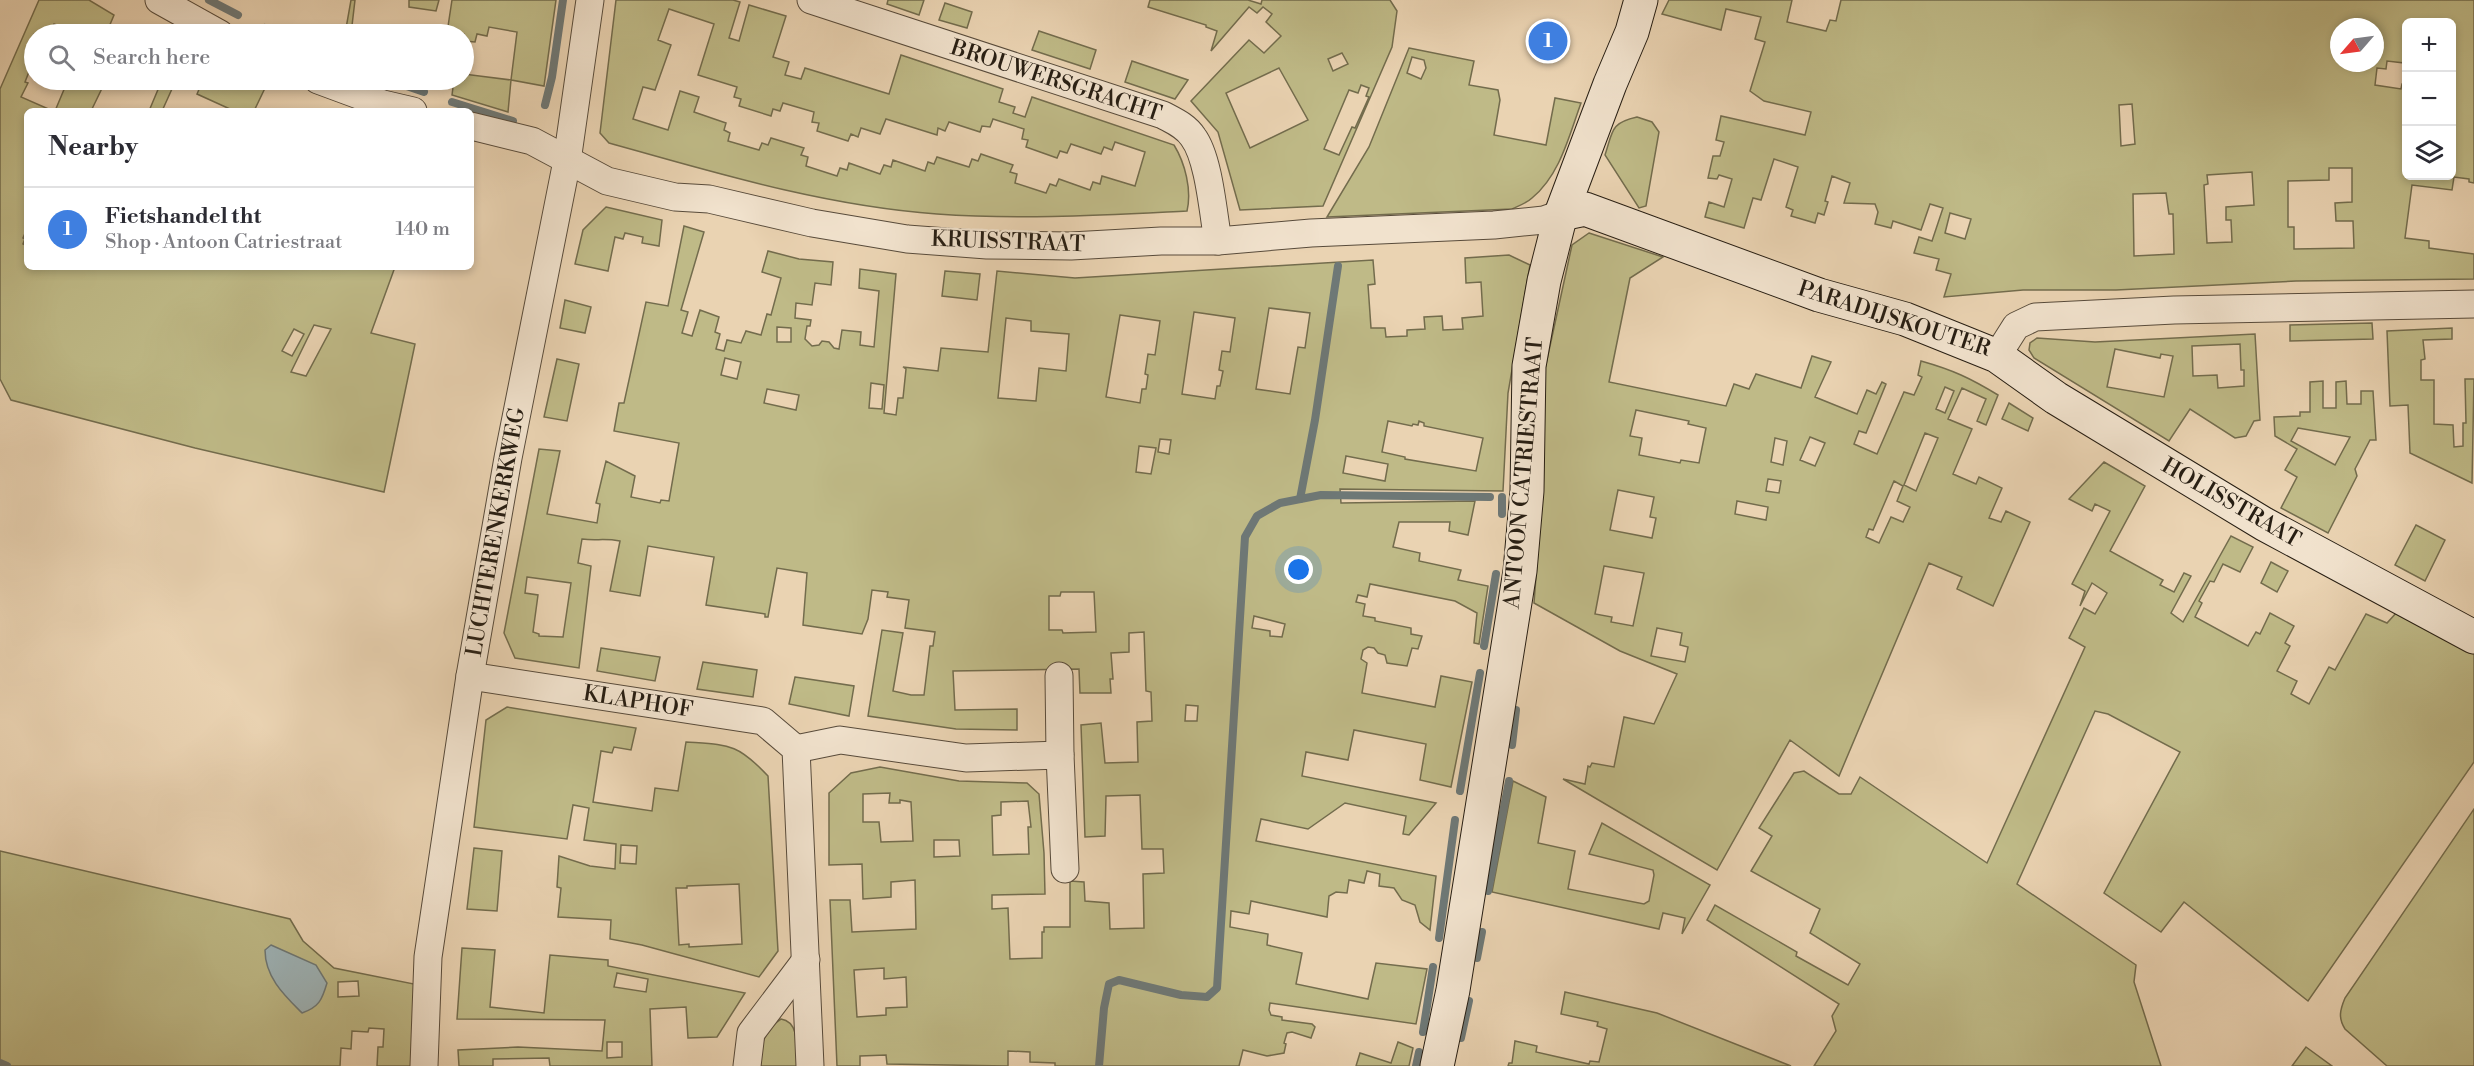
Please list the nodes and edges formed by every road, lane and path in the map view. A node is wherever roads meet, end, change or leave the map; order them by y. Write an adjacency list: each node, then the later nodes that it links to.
1 (159, 0): 5 (street)
2 (590, 0): 9 (street, LUCHTERENKERKWEG)
3 (811, 0): 11 (street, BROUWERSGRACHT)
4 (1641, 0): 10 (main road, ANTOON CATRIESTRAAT)
5 (202, 24)
6 (345, 90): 7 (street)
7 (400, 108)
8 (474, 127): 9 (street, KRUISSTRAAT)
9 (567, 161): 11 (street, KRUISSTRAAT); 15 (street, LUCHTERENKERKWEG)
10 (1562, 214): 11 (street, KRUISSTRAAT); 13 (main road, PARADIJSKOUTER); 24 (main road, ANTOON CATRIESTRAAT)
11 (1218, 241)
12 (2474, 304): 13 (street, PARADIJSKOUTER)
13 (1997, 356): 14 (main road, HOLISSTRAAT)
14 (2474, 637)
15 (470, 676): 17 (street, KLAPHOF); 21 (street, LUCHTERENKERKWEG)
16 (1059, 676): 18 (street)
17 (796, 749): 18 (street); 20 (street)
18 (1060, 755): 19 (street)
19 (1065, 869)
20 (806, 960): 22 (street); 23 (street)
21 (424, 1066)
22 (747, 1066)
23 (810, 1066)
24 (1437, 1066)

